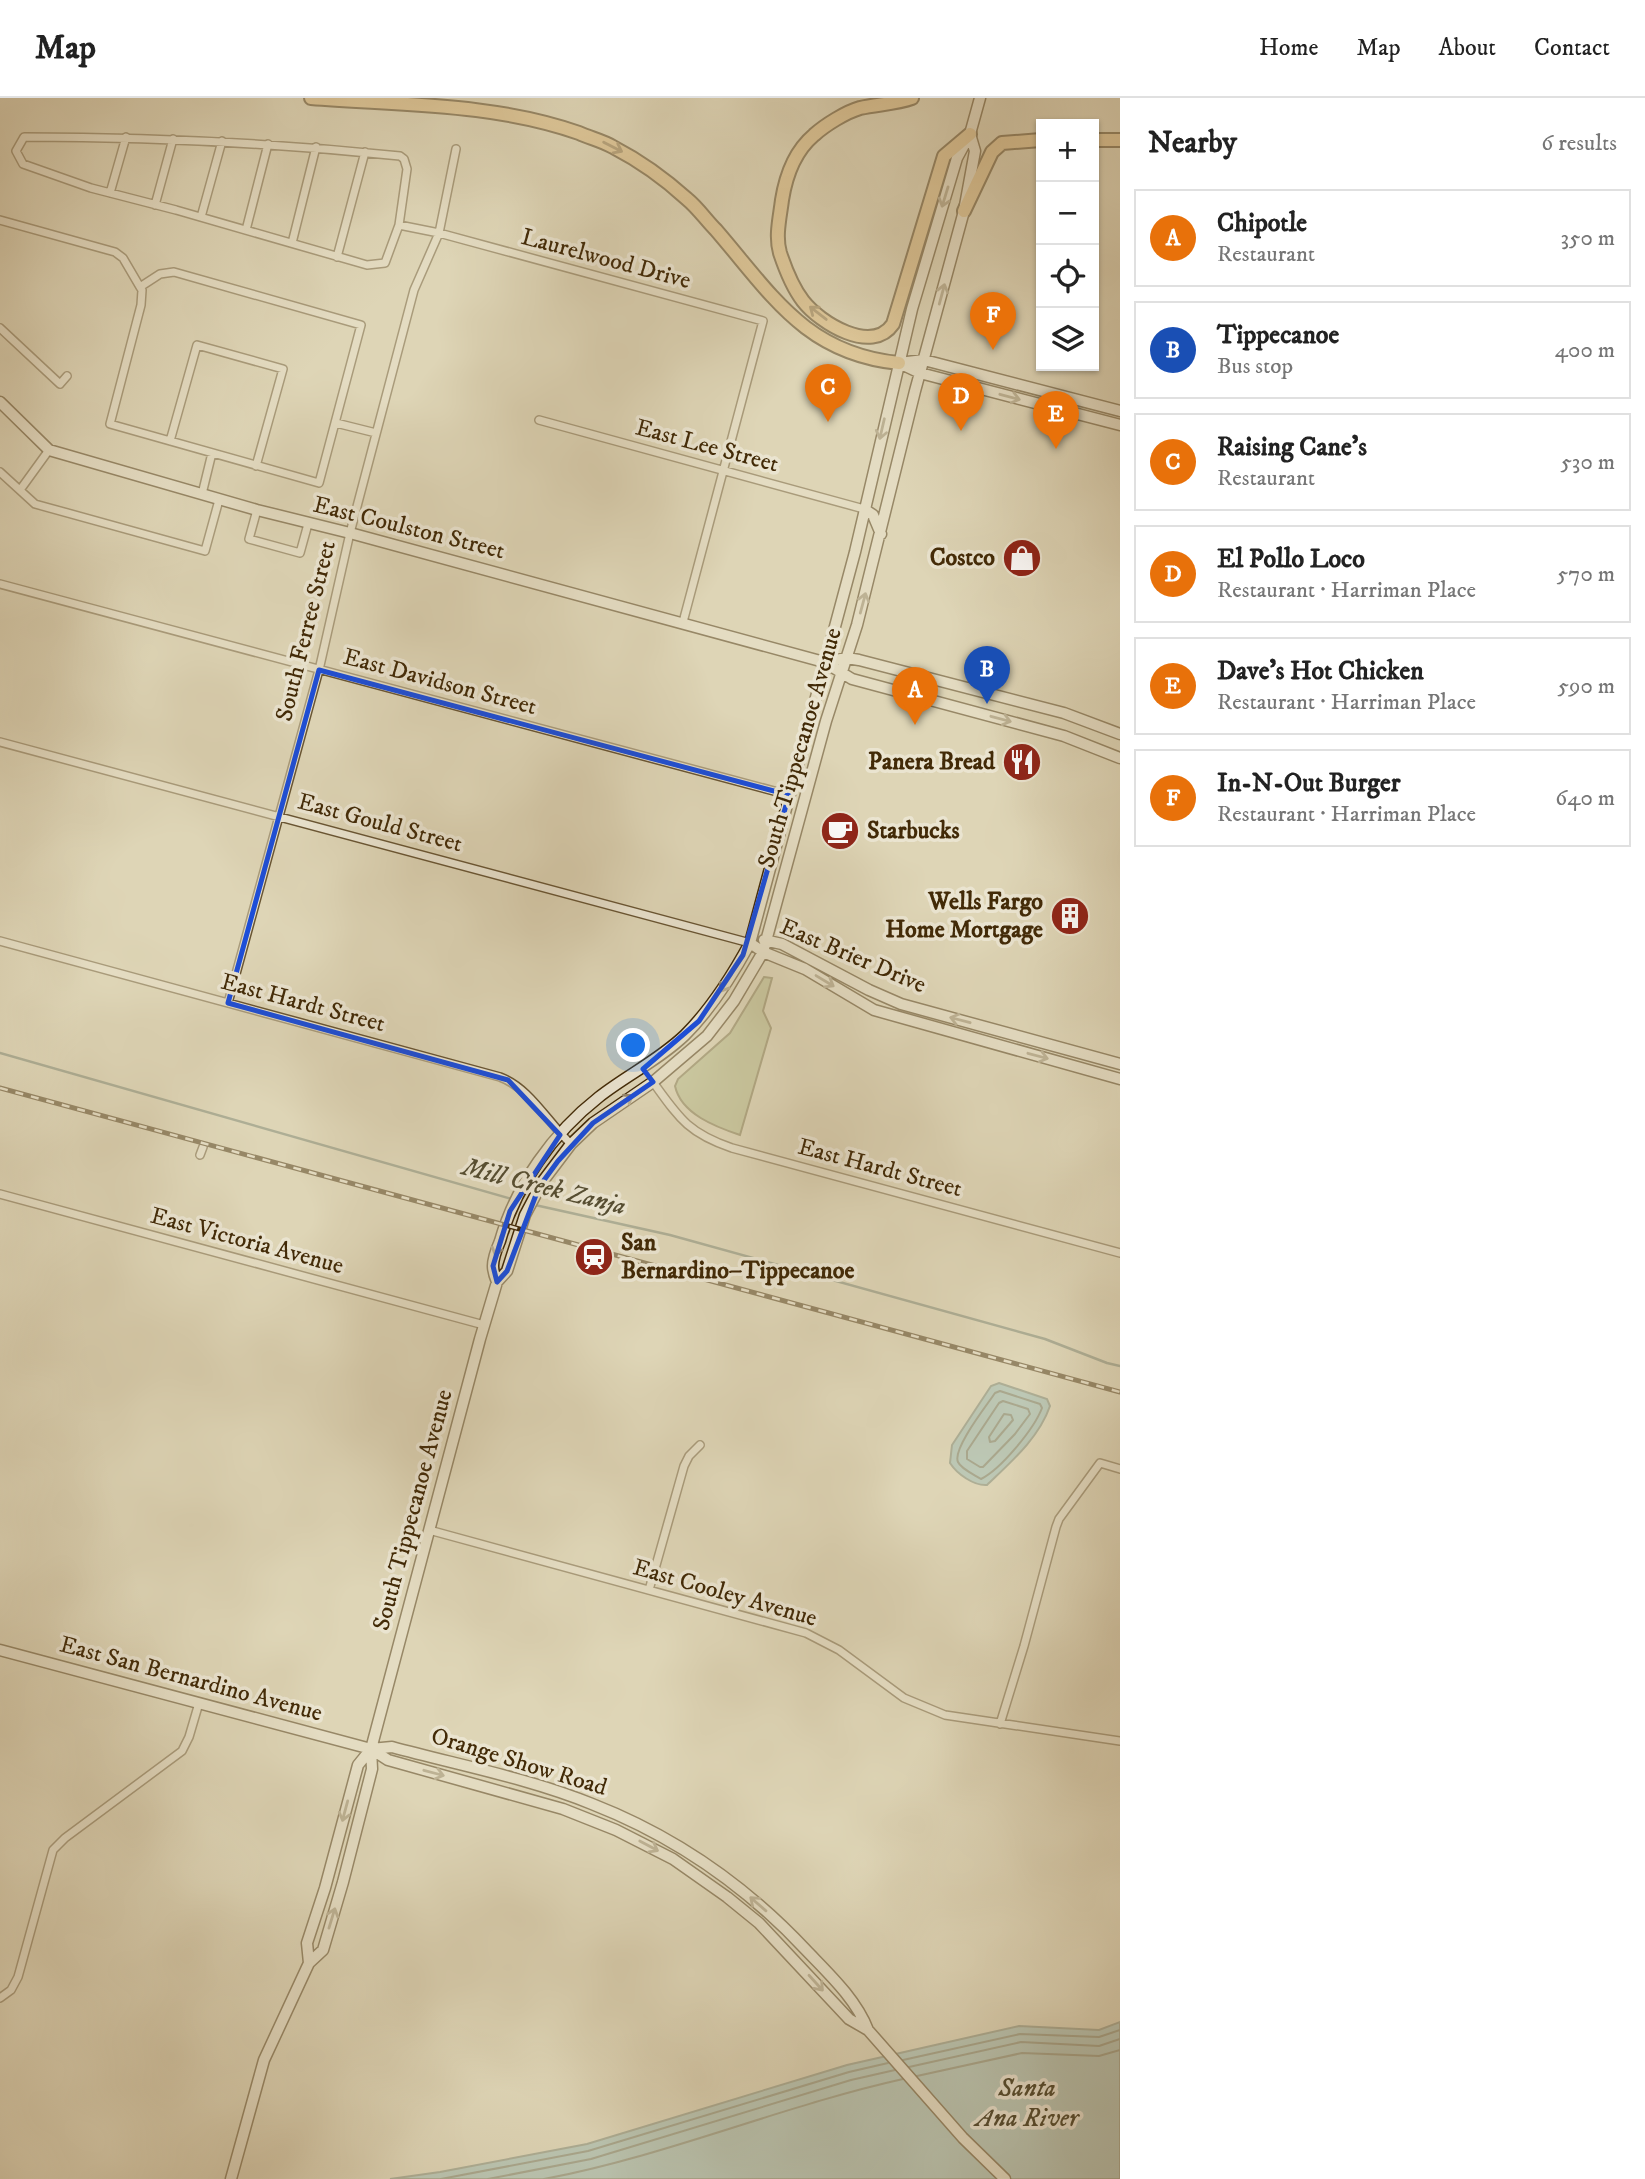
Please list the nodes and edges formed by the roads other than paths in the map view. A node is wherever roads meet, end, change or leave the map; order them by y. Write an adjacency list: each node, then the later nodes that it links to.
1 (311, 98): 28 (highway, one-way to 28)
2 (912, 98): 4 (highway, one-way to 2)
3 (981, 98): 4 (main road, South Tippecanoe Avenue)
4 (970, 134): 17 (main road, South Tippecanoe Avenue); 28 (main road, South Tippecanoe Avenue, one-way to 28)
5 (126, 137): 6 (street); 15 (street); 15 (street)
6 (173, 139): 10 (street); 16 (street)
7 (1036, 140): 17 (highway)
8 (1099, 140): 9 (highway)
9 (1120, 140)
10 (222, 141): 11 (street); 18 (street)
11 (268, 144): 12 (street); 21 (street)
12 (316, 148): 14 (street); 23 (street)
13 (456, 149): 22 (street, South Ferree Street)
14 (365, 152): 20 (street); 24 (street)
15 (110, 193): 16 (street)
16 (155, 205): 18 (street)
17 (964, 211): 27 (main road, South Tippecanoe Avenue, one-way to 17)
18 (201, 217): 21 (street)
19 (0, 220): 25 (street)
20 (399, 225): 22 (street, Laurelwood Drive); 24 (street)
21 (247, 230): 23 (street)
22 (439, 233): 36 (street, South Ferree Street); 41 (street, Laurelwood Drive)
23 (292, 243): 24 (street)
24 (337, 257)
25 (140, 287): 34 (street); 37 (street)
26 (0, 328): 30 (street)
27 (924, 360): 28 (main road); 29 (main road, South Tippecanoe Avenue); 32 (main road)
28 (899, 363): 29 (main road); 46 (main road, South Tippecanoe Avenue, one-way to 46)
29 (920, 373): 35 (main road, one-way to 35); 50 (main road, South Tippecanoe Avenue)
30 (67, 376)
31 (0, 402): 38 (main road, East Coulston Street)
32 (1120, 411)
33 (539, 420): 41 (street, East Lee Street)
34 (335, 423): 36 (street); 40 (street)
35 (1120, 425)
36 (376, 433): 49 (street, South Ferree Street)
37 (170, 442): 39 (street); 40 (street)
38 (49, 450): 43 (street); 44 (main road, East Coulston Street)
39 (212, 453): 40 (street); 44 (street)
40 (256, 466)
41 (723, 471): 46 (street, East Lee Street); 52 (street)
42 (0, 472): 43 (street)
43 (20, 490): 45 (street)
44 (202, 494): 45 (main road, East Coulston Street)
45 (219, 500): 47 (main road, East Coulston Street)
46 (864, 509): 50 (main road); 54 (main road, South Tippecanoe Avenue)
47 (257, 510): 48 (main road, East Coulston Street); 48 (street)
48 (308, 524): 49 (main road, East Coulston Street)
49 (350, 533): 52 (main road, East Coulston Street); 55 (street, South Ferree Street)
50 (881, 535): 53 (main road, South Tippecanoe Avenue, one-way to 50)
51 (0, 584): 55 (street, East Davidson Street)
52 (683, 622): 54 (main road, East Coulston Street)
53 (847, 658): 54 (main road); 56 (main road, South Tippecanoe Avenue); 57 (main road)
54 (824, 662): 56 (main road); 60 (main road, South Tippecanoe Avenue)
55 (319, 670): 60 (street, East Davidson Street); 61 (street, South Ferree Street)
56 (842, 674): 59 (main road, one-way to 59); 62 (main road, South Tippecanoe Avenue)
57 (1120, 734)
58 (0, 742): 61 (street, East Gould Street)
59 (1120, 758)
60 (789, 795): 64 (main road, South Tippecanoe Avenue)
61 (278, 816): 64 (street, East Gould Street); 66 (street, South Ferree Street)
62 (768, 939): 64 (main road, East Brier Drive); 65 (main road, South Tippecanoe Avenue); 67 (main road, East Brier Drive, one-way to 62)
63 (0, 941): 66 (street, East Hardt Street)
64 (750, 943): 65 (main road, East Brier Drive); 68 (main road, South Tippecanoe Avenue, one-way to 68)
65 (763, 952): 69 (main road, East Brier Drive, one-way to 69); 70 (main road, South Tippecanoe Avenue)
66 (228, 1003): 71 (street, East Hardt Street)
67 (1120, 1064)
68 (643, 1069): 70 (main road); 71 (main road, South Tippecanoe Avenue)
69 (1120, 1079)
70 (653, 1082): 72 (main road, South Tippecanoe Avenue, one-way to 70); 74 (street, East Hardt Street)
71 (560, 1134): 72 (street, East Hardt Street); 75 (main road, South Tippecanoe Avenue, one-way to 75)
72 (571, 1144): 75 (main road, South Tippecanoe Avenue)
73 (0, 1194): 76 (street, East Victoria Avenue)
74 (1120, 1253)
75 (497, 1282): 76 (main road, South Tippecanoe Avenue)
76 (484, 1325): 79 (main road, South Tippecanoe Avenue)
77 (700, 1445): 80 (street)
78 (1120, 1469): 83 (street)
79 (429, 1530): 80 (street, East Cooley Avenue); 85 (main road, South Tippecanoe Avenue)
80 (649, 1590): 83 (street, East Cooley Avenue)
81 (0, 1650): 82 (main road, East San Bernardino Avenue)
82 (199, 1703): 85 (main road, East San Bernardino Avenue); 89 (street)
83 (1000, 1724): 84 (street, East Cooley Avenue)
84 (1120, 1741)
85 (371, 1749): 86 (main road, Orange Show Road, one-way to 85); 87 (main road, Orange Show Road, one-way to 87); 88 (main road, South Tippecanoe Avenue, one-way to 88); 88 (main road, South Tippecanoe Avenue, one-way to 85)
86 (779, 1923): 87 (main road); 90 (main road, Orange Show Road)
87 (769, 1934): 90 (main road, Orange Show Road, one-way to 90)
88 (309, 1963): 91 (main road, South Tippecanoe Avenue)
89 (0, 1998)
90 (868, 2030): 92 (main road)
91 (231, 2179)
92 (1005, 2179)

